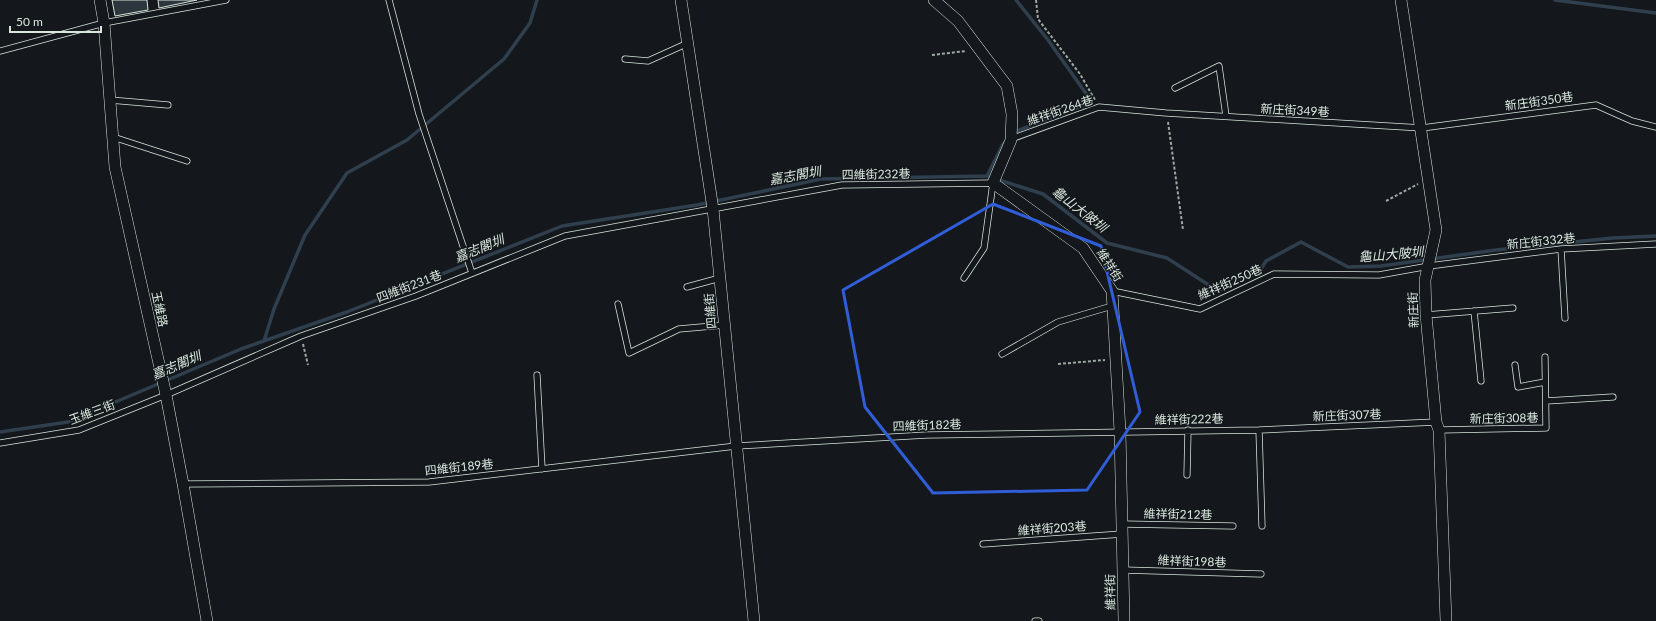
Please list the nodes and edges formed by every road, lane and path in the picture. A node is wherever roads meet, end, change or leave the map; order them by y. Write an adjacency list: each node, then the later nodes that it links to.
1 (100, 0): 8 (street, 玉維路)
2 (226, 0): 8 (lane)
3 (389, 0): 33 (lane)
4 (682, 0): 9 (street, 四維街)
5 (934, 0): 10 (street)
6 (1036, 0): 17 (path)
7 (1401, 0): 21 (street, 新庄街)
8 (104, 23): 11 (lane); 15 (street, 玉維路)
9 (688, 43): 13 (lane); 28 (street, 四維街)
10 (980, 49): 12 (path); 23 (street)
11 (0, 51)
12 (932, 56)
13 (625, 59)
14 (1175, 88): 19 (lane)
15 (110, 100): 16 (lane); 22 (street, 玉維路)
16 (168, 104)
17 (1099, 107): 18 (lane, 維祥街264巷); 23 (lane, 維祥街264巷)
18 (1166, 113): 19 (lane, 新庄街349巷); 29 (path)
19 (1226, 116): 21 (lane, 新庄街349巷)
20 (1656, 127): 21 (lane, 新庄街350巷)
21 (1422, 128): 25 (street, 新庄街)
22 (113, 137): 24 (lane); 55 (street, 玉維路)
23 (1010, 140): 26 (street)
24 (187, 161)
25 (1429, 179): 27 (path); 32 (street, 新庄街)
26 (993, 183): 28 (lane, 四維街232巷); 35 (lane); 37 (street, 維祥街)
27 (1386, 201)
28 (713, 209): 33 (lane, 四維街231巷); 34 (street, 四維街)
29 (1184, 230)
30 (1656, 244): 31 (lane, 新庄街332巷)
31 (1561, 249): 32 (lane, 新庄街332巷); 43 (lane)
32 (1429, 266): 37 (lane, 維祥街250巷); 42 (street, 新庄街)
33 (472, 273): 45 (lane, 四維街231巷)
34 (720, 278): 36 (lane); 44 (street, 四維街)
35 (964, 278)
36 (687, 287)
37 (1112, 291): 39 (street, 維祥街)
38 (618, 304): 44 (lane)
39 (1112, 306): 46 (lane); 48 (street, 維祥街)
40 (1513, 308): 41 (lane)
41 (1474, 311): 42 (lane); 53 (lane)
42 (1426, 315): 58 (street, 新庄街)
43 (1565, 318)
44 (724, 325): 63 (street, 四維街)
45 (301, 336): 50 (path); 55 (lane, 四維街231巷)
46 (1002, 354)
47 (1545, 357): 54 (lane, 新庄街308巷)
48 (1115, 359): 49 (path); 61 (street, 維祥街)
49 (1058, 364)
50 (308, 365)
51 (1515, 365): 54 (lane)
52 (537, 375): 64 (lane)
53 (1481, 381)
54 (1545, 382): 57 (lane, 新庄街308巷)
55 (166, 395): 62 (lane, 玉維三街); 66 (street, 玉維路)
56 (1613, 397): 57 (lane)
57 (1546, 400): 58 (lane, 新庄街308巷)
58 (1437, 426): 60 (lane, 新庄街307巷); 78 (street, 新庄街)
59 (1188, 430): 60 (lane, 維祥街222巷); 61 (lane, 維祥街222巷); 65 (lane)
60 (1259, 430): 68 (lane)
61 (1120, 431): 63 (lane, 四維街182巷); 69 (street, 維祥街)
62 (0, 444)
63 (736, 446): 64 (lane, 四維街189巷); 74 (street, 四維街)
64 (542, 469): 66 (lane, 四維街189巷)
65 (1187, 475)
66 (183, 484): 73 (street, 玉維路)
67 (1233, 526): 69 (lane, 維祥街212巷)
68 (1262, 526)
69 (1122, 529): 70 (lane, 維祥街203巷); 71 (street, 維祥街)
70 (983, 544)
71 (1123, 570): 72 (lane, 維祥街198巷); 77 (street, 維祥街)
72 (1261, 574)
73 (207, 621)
74 (754, 621)
75 (1035, 621): 76 (lane)
76 (1039, 621)
77 (1124, 621)
78 (1446, 621)

